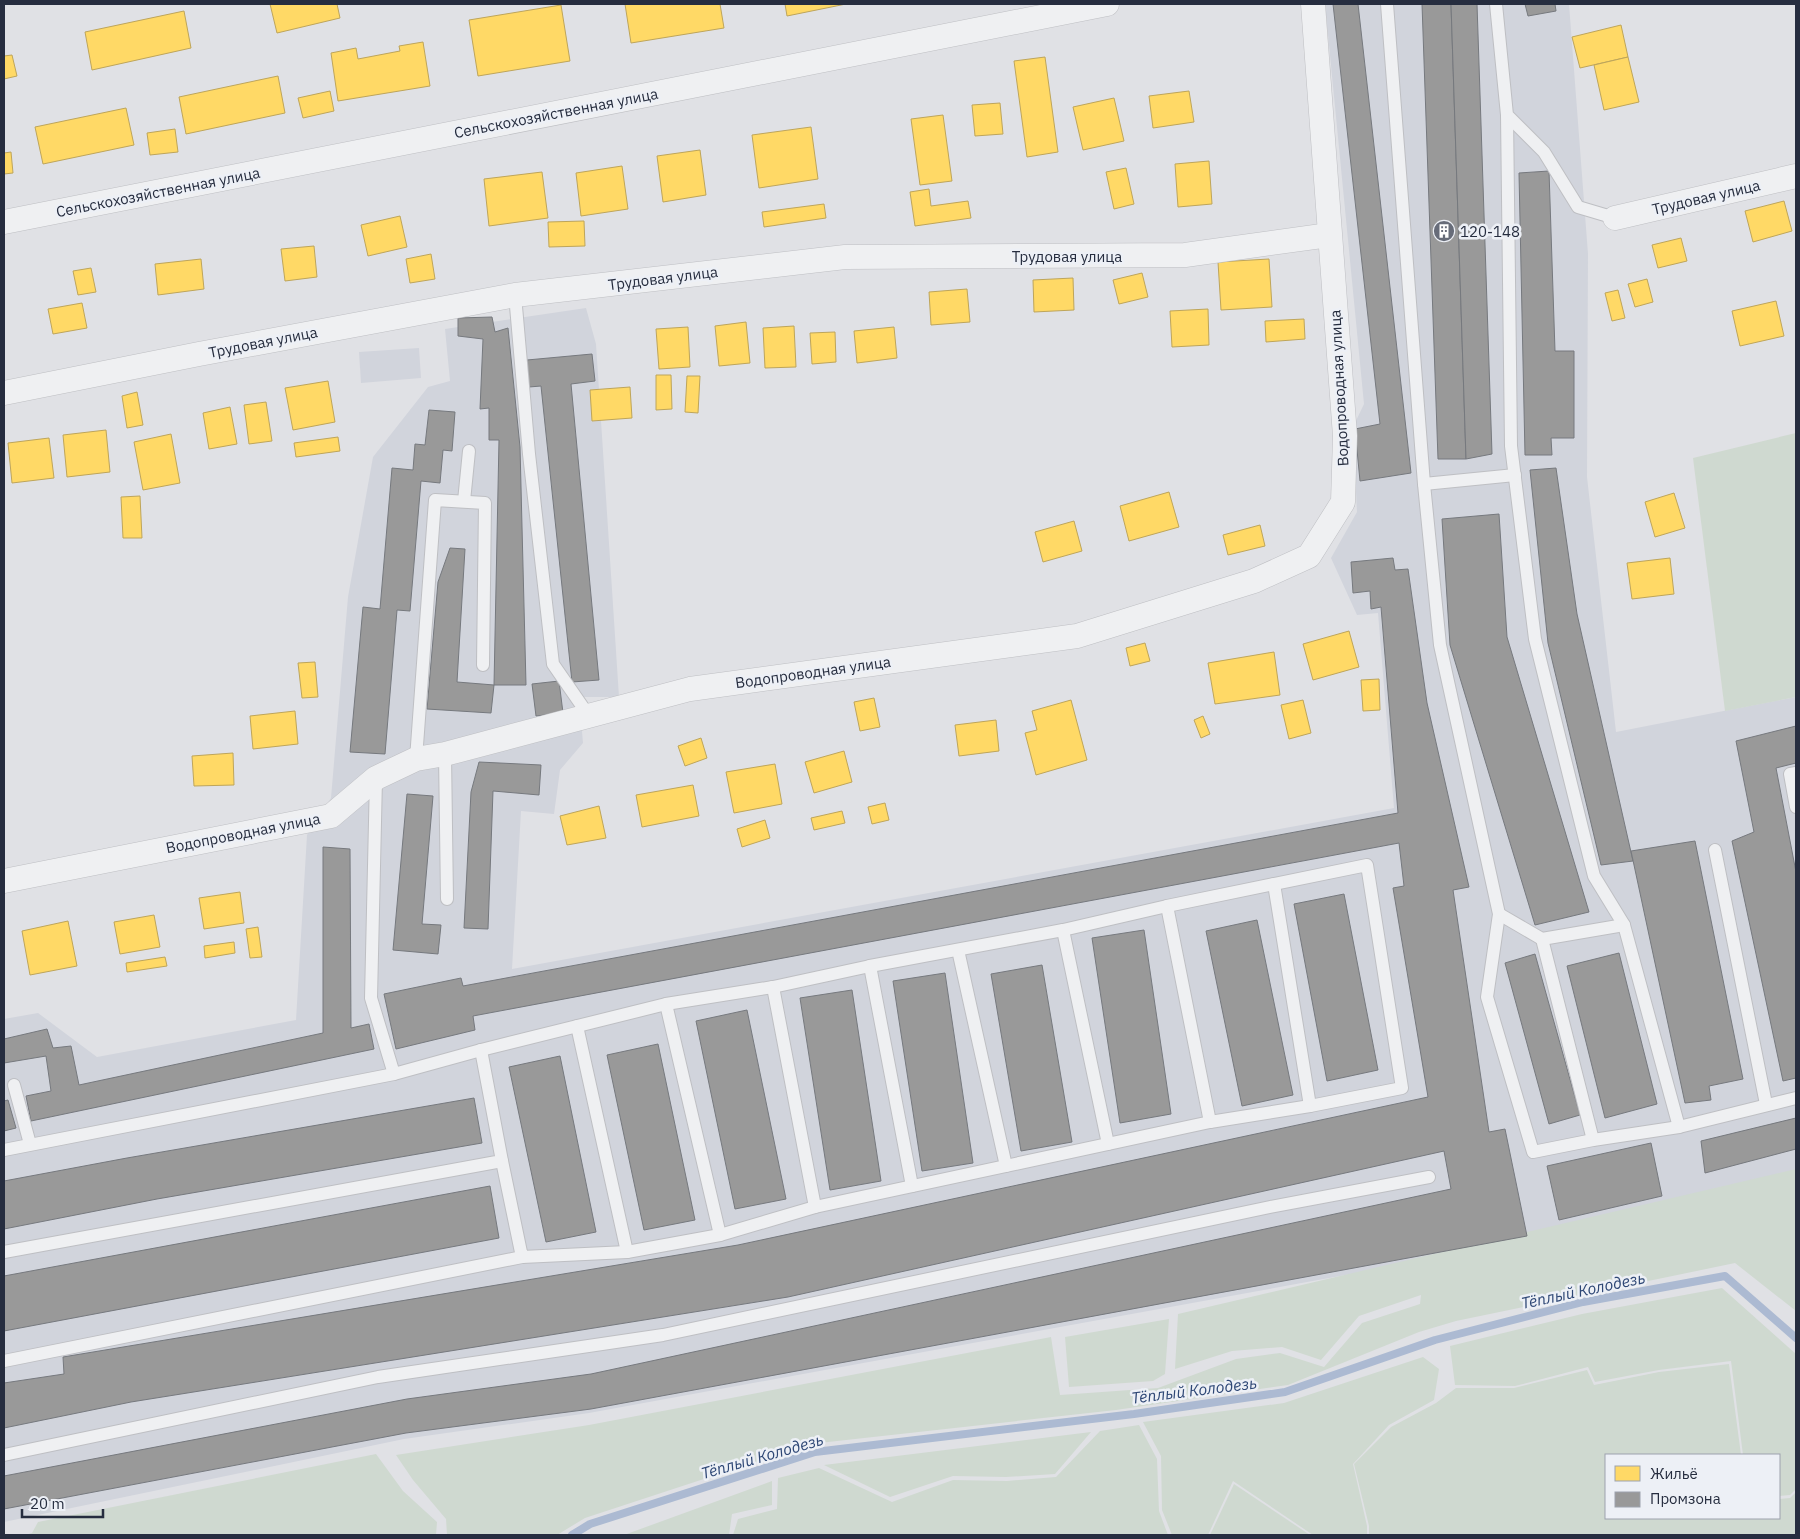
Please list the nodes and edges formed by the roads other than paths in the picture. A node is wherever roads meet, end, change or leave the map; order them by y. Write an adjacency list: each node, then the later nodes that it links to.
1 (1103, 4): 8 (street, Сельскохозяйственная улица)
2 (1313, 4): 9 (street, Водопроводная улица)
3 (1387, 4): 14 (lane)
4 (1496, 4): 5 (lane)
5 (1507, 115): 7 (lane); 13 (lane)
6 (1796, 176): 7 (street, Трудовая улица)
7 (1615, 218)
8 (4, 222)
9 (1330, 235): 10 (street, Трудовая улица); 17 (street, Водопроводная улица)
10 (514, 295): 11 (street, Трудовая улица); 17 (lane)
11 (4, 393)
12 (469, 451): 15 (lane)
13 (1514, 475): 14 (lane); 29 (lane)
14 (1424, 484): 28 (lane)
15 (464, 501): 16 (lane); 19 (lane)
16 (483, 665)
17 (589, 716): 18 (street, Водопроводная улица)
18 (445, 754): 19 (street, Водопроводная улица); 26 (lane)
19 (416, 759): 21 (street, Водопроводная улица)
20 (1796, 773): 22 (lane)
21 (376, 778): 24 (street, Водопроводная улица); 38 (lane)
22 (1796, 807)
23 (1715, 850): 41 (lane)
24 (4, 881)
25 (1274, 884): 27 (lane); 42 (lane); 42 (lane)
26 (446, 898)
27 (1167, 906): 30 (lane); 43 (lane)
28 (1499, 914): 31 (lane); 45 (lane)
29 (1624, 925): 31 (lane); 44 (lane)
30 (1063, 930): 32 (lane); 47 (lane)
31 (1542, 939): 45 (lane)
32 (958, 950): 33 (lane); 50 (lane)
33 (870, 966): 34 (lane); 52 (lane)
34 (773, 987): 35 (lane); 53 (lane)
35 (666, 1004): 36 (lane); 54 (lane)
36 (577, 1026): 37 (lane); 56 (lane)
37 (481, 1050): 38 (lane); 49 (lane)
38 (394, 1074): 46 (lane)
39 (14, 1085): 46 (lane)
40 (1796, 1098): 41 (lane)
41 (1766, 1104): 44 (lane)
42 (1310, 1106): 43 (lane)
43 (1210, 1122): 47 (lane)
44 (1679, 1127): 45 (lane)
45 (1594, 1140)
46 (30, 1144): 48 (lane)
47 (1108, 1144): 50 (lane)
48 (4, 1150)
49 (502, 1161): 55 (lane); 57 (lane)
50 (1006, 1166): 52 (lane)
51 (1429, 1177): 59 (lane)
52 (912, 1186): 53 (lane)
53 (815, 1207): 54 (lane)
54 (720, 1235): 56 (lane)
55 (4, 1252)
56 (627, 1252): 57 (lane)
57 (522, 1257): 58 (lane)
58 (4, 1361)
59 (4, 1455)

